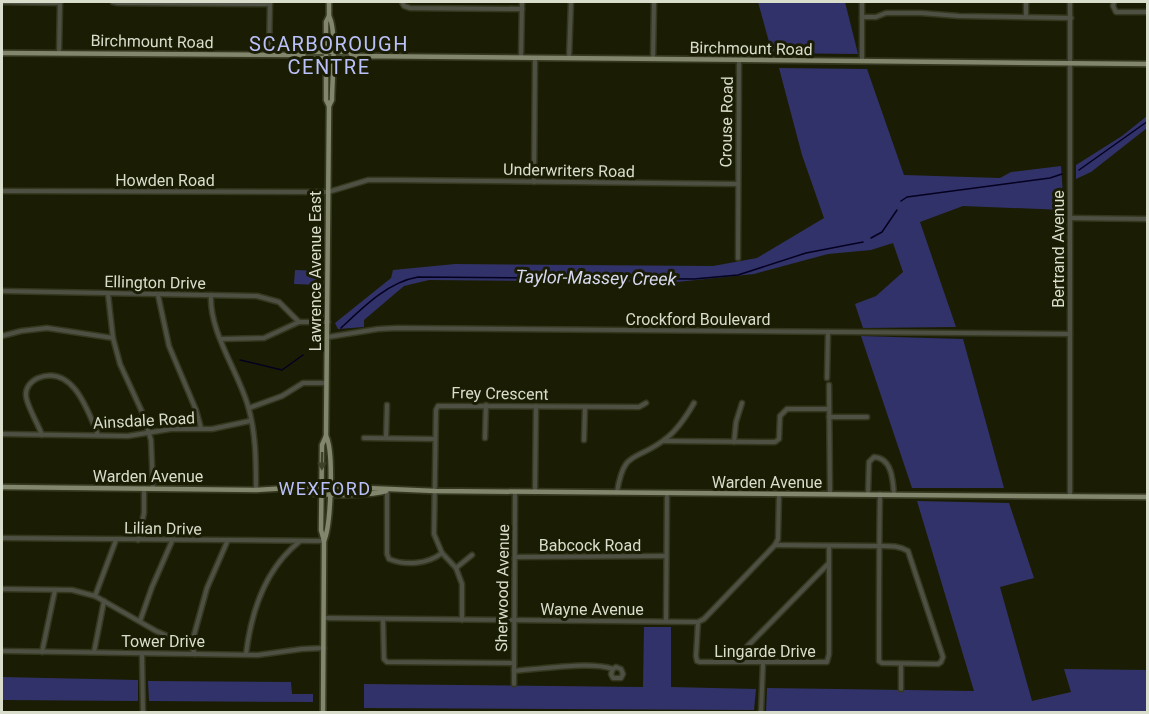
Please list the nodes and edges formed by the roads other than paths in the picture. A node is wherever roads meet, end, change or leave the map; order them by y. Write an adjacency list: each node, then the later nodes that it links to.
1 (2, 2): 2 (street)
2 (60, 2): 21 (street)
3 (113, 2): 13 (street)
4 (329, 2): 16 (main road, Lawrence Avenue East)
5 (402, 2): 14 (street)
6 (522, 2): 14 (street)
7 (570, 2): 27 (street)
8 (654, 2): 28 (street)
9 (862, 2): 17 (street)
10 (1026, 2): 18 (street)
11 (1070, 2): 19 (street, Bertrand Avenue)
12 (1114, 2): 15 (street)
13 (270, 3): 22 (street)
14 (522, 9): 25 (street)
15 (1148, 12)
16 (329, 16): 23 (main road, Lawrence Avenue East); 24 (main road, Lawrence Avenue East)
17 (862, 17): 18 (street); 30 (street)
18 (1026, 17): 19 (street)
19 (1071, 18): 31 (street, Bertrand Avenue)
20 (2, 53): 21 (main road, Birchmount Road)
21 (59, 53): 22 (main road, Birchmount Road)
22 (268, 54): 23 (main road, Birchmount Road)
23 (326, 55): 24 (main road, Birchmount Road); 33 (main road, Lawrence Avenue East)
24 (332, 55): 25 (main road, Birchmount Road); 33 (main road, Lawrence Avenue East)
25 (521, 57): 26 (main road, Birchmount Road)
26 (535, 58): 27 (main road, Birchmount Road); 34 (street)
27 (569, 58): 28 (main road, Birchmount Road)
28 (653, 59): 29 (main road, Birchmount Road)
29 (739, 60): 30 (main road, Birchmount Road); 35 (street, Crouse Road)
30 (862, 61): 31 (main road, Birchmount Road)
31 (1071, 63): 32 (main road, Birchmount Road); 38 (street, Bertrand Avenue)
32 (1148, 64)
33 (329, 106): 37 (main road, Lawrence Avenue East)
34 (534, 182): 35 (street, Underwriters Road); 37 (street, Underwriters Road)
35 (738, 184): 40 (street)
36 (2, 190): 37 (street, Howden Road)
37 (328, 192): 46 (main road, Lawrence Avenue East)
38 (1070, 218): 39 (street); 48 (street, Bertrand Avenue)
39 (1148, 219)
40 (738, 258)
41 (2, 291): 42 (street, Ellington Drive)
42 (108, 294): 43 (street, Ellington Drive); 51 (street)
43 (158, 295): 44 (street, Ellington Drive); 68 (street)
44 (211, 295): 45 (street, Ellington Drive); 52 (street)
45 (299, 322): 46 (street); 52 (street)
46 (328, 322): 50 (main road, Lawrence Avenue East)
47 (828, 332): 48 (street, Crockford Boulevard); 50 (street, Crockford Boulevard); 53 (street)
48 (1070, 334): 101 (street, Bertrand Avenue)
49 (2, 336): 51 (street)
50 (327, 337): 54 (main road, Lawrence Avenue East)
51 (113, 338): 69 (street)
52 (221, 339): 63 (street)
53 (827, 378)
54 (326, 383): 63 (street); 73 (main road, Lawrence Avenue East)
55 (829, 385): 64 (street)
56 (646, 403): 62 (street, Frey Crescent)
57 (694, 403): 79 (street)
58 (742, 403): 80 (street)
59 (387, 405): 75 (street)
60 (486, 405): 61 (street, Frey Crescent); 76 (street); 77 (street, Frey Crescent)
61 (536, 406): 62 (street, Frey Crescent); 91 (street)
62 (585, 406): 78 (street)
63 (249, 408): 67 (street)
64 (828, 409): 65 (street); 80 (street)
65 (830, 417): 66 (street); 97 (street)
66 (867, 417)
67 (250, 421): 68 (street, Ainsdale Road); 87 (street)
68 (201, 428): 69 (street, Ainsdale Road)
69 (148, 432): 72 (street, Ainsdale Road); 85 (street)
70 (2, 434): 71 (street, Ainsdale Road)
71 (42, 435): 72 (street, Ainsdale Road); 72 (street)
72 (98, 435)
73 (326, 436): 81 (main road, Lawrence Avenue East, one-way to 81); 82 (main road, Lawrence Avenue East)
74 (363, 438): 75 (street)
75 (386, 438): 77 (street)
76 (485, 438)
77 (435, 439): 89 (street, Frey Crescent)
78 (584, 440)
79 (664, 441): 80 (street); 92 (street)
80 (734, 442)
81 (321, 486): 82 (main road, Warden Avenue); 86 (main road, Warden Avenue); 93 (main road, Lawrence Avenue East)
82 (330, 486): 88 (main road, Warden Avenue); 94 (main road, Lawrence Avenue East)
83 (2, 487): 84 (main road, Warden Avenue)
84 (144, 488): 85 (main road, Warden Avenue); 105 (street)
85 (153, 488): 87 (main road, Warden Avenue)
86 (294, 489): 87 (main road, Warden Avenue); 93 (main road, Warden Avenue)
87 (256, 490)
88 (387, 490): 89 (main road, Warden Avenue); 94 (main road, Warden Avenue); 113 (street)
89 (435, 491): 90 (main road, Warden Avenue); 113 (street, Frey Crescent)
90 (515, 492): 91 (main road, Warden Avenue); 116 (street, Sherwood Avenue)
91 (535, 492): 92 (main road, Warden Avenue)
92 (616, 492): 95 (main road, Warden Avenue)
93 (321, 493): 94 (main road, Warden Avenue); 109 (main road, Lawrence Avenue East)
94 (330, 493): 109 (main road, Lawrence Avenue East)
95 (667, 493): 96 (main road, Warden Avenue); 115 (street)
96 (779, 494): 97 (main road, Warden Avenue); 110 (street)
97 (830, 494): 98 (main road, Warden Avenue)
98 (868, 494): 99 (main road, Warden Avenue); 100 (street)
99 (880, 494): 100 (main road, Warden Avenue); 112 (street)
100 (894, 495): 101 (main road, Warden Avenue)
101 (1070, 496): 102 (main road, Warden Avenue)
102 (1148, 497)
103 (2, 538): 104 (street, Lilian Drive)
104 (116, 540): 105 (street, Lilian Drive); 121 (street)
105 (138, 540): 106 (street, Lilian Drive)
106 (172, 541): 107 (street, Lilian Drive); 127 (street)
107 (227, 542): 108 (street, Lilian Drive); 130 (street)
108 (299, 542): 109 (street, Lilian Drive); 137 (street)
109 (324, 542): 123 (main road, Lawrence Avenue East)
110 (775, 545): 111 (street); 129 (street)
111 (829, 546): 112 (street); 117 (street, Lingarde Drive)
112 (879, 546): 141 (street); 141 (street)
113 (442, 554): 118 (street)
114 (472, 555): 118 (street)
115 (666, 556): 116 (street, Babcock Road); 128 (street)
116 (515, 557): 126 (street, Sherwood Avenue)
117 (829, 563): 138 (street); 140 (street, Lingarde Drive)
118 (456, 568): 125 (street)
119 (55, 590): 120 (street); 121 (street); 133 (street)
120 (2, 591)
121 (95, 596): 122 (street)
122 (104, 601): 127 (street); 134 (street)
123 (324, 618): 124 (street, Wayne Avenue); 131 (main road, Lawrence Avenue East)
124 (383, 620): 125 (street, Wayne Avenue); 139 (street)
125 (462, 620): 126 (street, Wayne Avenue)
126 (514, 620): 128 (street, Wayne Avenue); 139 (street, Sherwood Avenue)
127 (140, 621): 130 (street)
128 (666, 621): 129 (street, Wayne Avenue)
129 (698, 622): 138 (street, Lingarde Drive)
130 (191, 646): 136 (street)
131 (325, 648): 137 (street, Tower Drive); 147 (main road, Lawrence Avenue East)
132 (2, 651): 133 (street, Tower Drive)
133 (42, 652): 134 (street, Tower Drive)
134 (94, 652): 135 (street, Tower Drive)
135 (142, 654): 136 (street, Tower Drive); 146 (street)
136 (195, 654): 137 (street, Tower Drive)
137 (246, 654)
138 (732, 662): 140 (street, Lingarde Drive)
139 (514, 663): 143 (street, Sherwood Avenue)
140 (763, 663): 148 (street)
141 (901, 664): 145 (street)
142 (613, 669): 143 (street)
143 (514, 671): 144 (street, Sherwood Avenue)
144 (514, 684)
145 (901, 689)
146 (143, 712)
147 (323, 712)
148 (761, 712)

